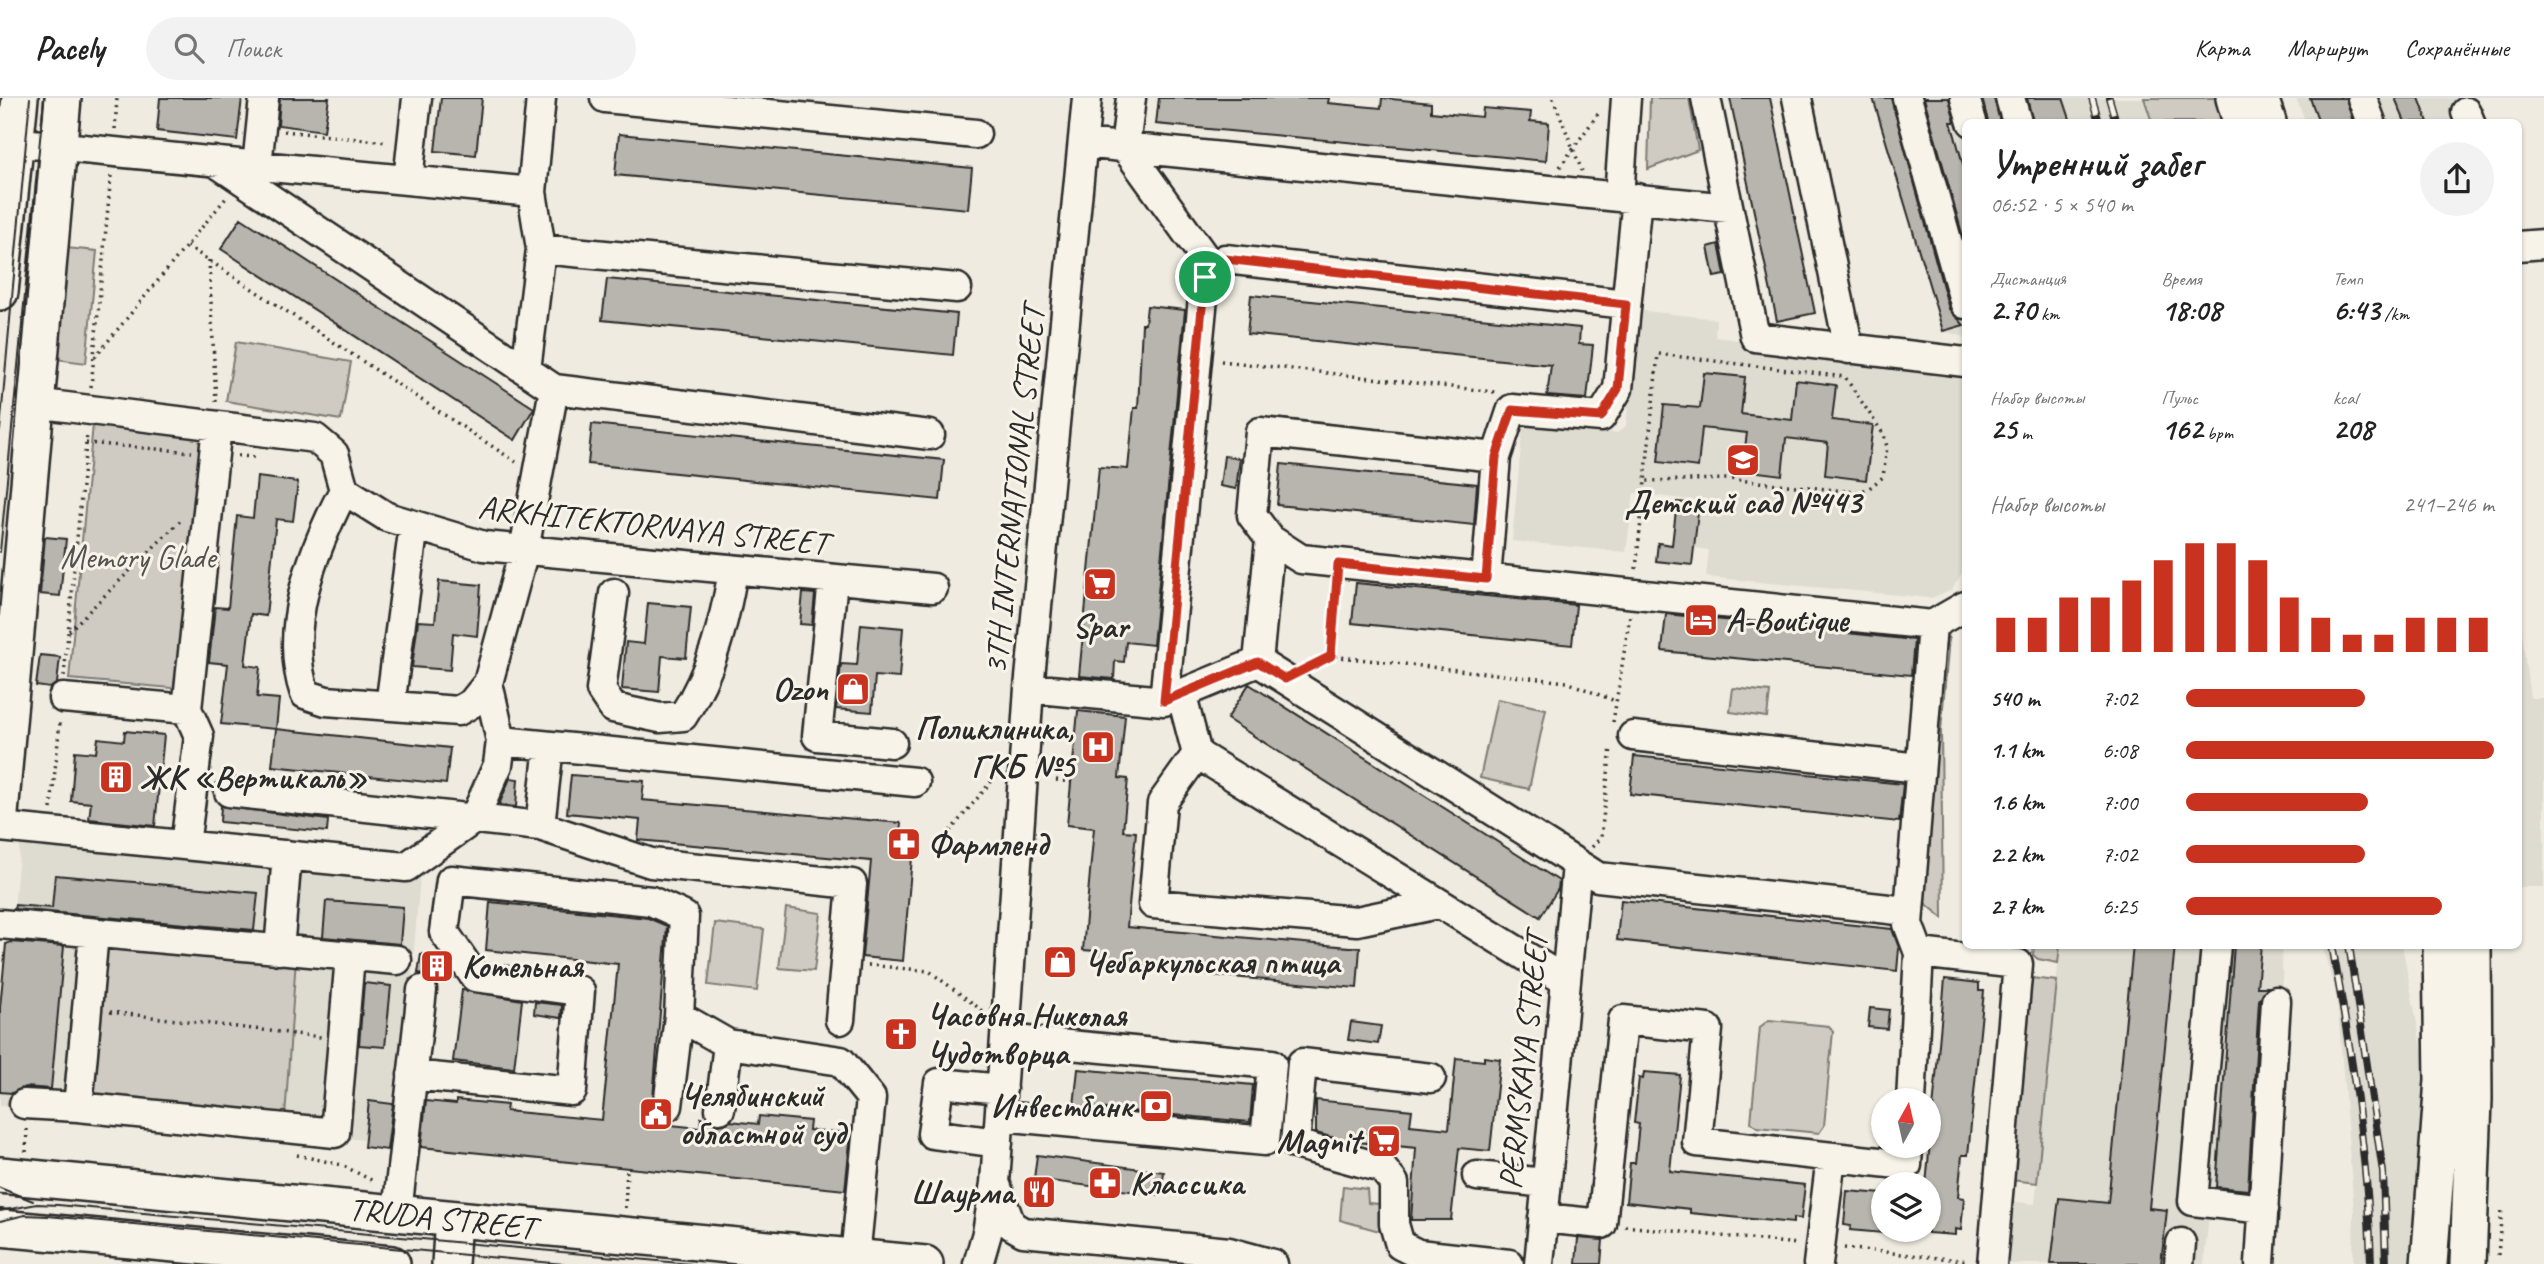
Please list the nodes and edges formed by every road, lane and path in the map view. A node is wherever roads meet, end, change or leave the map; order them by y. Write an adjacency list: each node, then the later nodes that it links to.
1 (20, 98): 27 (main road)
2 (63, 98): 30 (main road)
3 (117, 98): 33 (path)
4 (264, 98): 25 (street)
5 (416, 98): 29 (street)
6 (541, 98): 37 (street)
7 (605, 98): 26 (street)
8 (1087, 98): 28 (street, 3TH INTERNATIONAL STREET)
9 (1131, 98): 31 (street)
10 (1553, 98): 32 (path)
11 (1706, 98): 40 (street)
12 (1797, 98): 51 (street)
13 (1907, 98): 49 (street)
14 (1965, 98): 20 (street)
15 (2010, 98): 21 (street)
16 (2234, 98): 22 (main road)
17 (2260, 98): 23 (main road)
18 (2362, 98): 24 (street)
19 (1614, 103): 32 (path); 39 (street)
20 (1971, 119)
21 (2016, 119)
22 (2240, 119)
23 (2267, 119)
24 (2370, 119)
25 (261, 128): 29 (path); 34 (street)
26 (976, 134)
27 (8, 142): 30 (street); 48 (main road)
28 (1083, 143): 31 (street); 85 (street, 3TH INTERNATIONAL STREET)
29 (412, 144): 35 (street)
30 (58, 147): 33 (street); 57 (main road)
31 (1125, 147): 36 (street); 46 (street)
32 (1575, 147): 36 (path); 38 (path)
33 (113, 152): 34 (street); 53 (path)
34 (249, 173): 35 (street); 42 (path); 55 (street)
35 (408, 180): 37 (street)
36 (1544, 189): 38 (street)
37 (532, 192): 44 (street)
38 (1589, 194): 39 (street)
39 (1628, 198): 40 (street); 50 (street)
40 (1728, 208): 51 (street)
41 (2544, 244): 43 (street)
42 (187, 246): 45 (path); 53 (path)
43 (2522, 246)
44 (541, 249): 47 (street); 55 (street)
45 (209, 260): 60 (path); 64 (path)
46 (1213, 269): 50 (street); 52 (street)
47 (957, 288)
48 (0, 292)
49 (1962, 293)
50 (1626, 304): 58 (street)
51 (1850, 349): 54 (street)
52 (1197, 358): 58 (path); 86 (street)
53 (94, 359): 59 (path)
54 (1962, 362)
55 (526, 370): 56 (street)
56 (554, 390): 61 (street); 64 (street)
57 (34, 403): 59 (street); 102 (main road)
58 (1512, 410): 63 (street)
59 (89, 411): 60 (street); 80 (path)
60 (217, 426): 66 (street); 67 (street)
61 (930, 435)
62 (244, 456): 67 (path)
63 (1496, 457): 69 (street); 73 (street)
64 (538, 476): 70 (street)
65 (1645, 481): 65 (path); 77 (path)
66 (344, 490): 68 (street, ARKHITEKTORNAYA STREET); 89 (street)
67 (209, 491): 80 (path); 90 (street)
68 (414, 525): 70 (street, ARKHITEKTORNAYA STREET); 89 (street)
69 (1270, 539): 71 (street); 82 (street)
70 (524, 550): 72 (street, ARKHITEKTORNAYA STREET); 84 (street)
71 (1338, 564): 73 (street); 81 (path)
72 (733, 571): 74 (street, ARKHITEKTORNAYA STREET); 76 (street)
73 (1486, 579): 77 (street)
74 (833, 580): 75 (street, ARKHITEKTORNAYA STREET); 93 (street)
75 (933, 588)
76 (614, 593)
77 (1633, 593): 79 (street); 88 (path)
78 (1962, 608): 79 (street)
79 (1932, 625): 96 (street)
80 (68, 632): 87 (path)
81 (1331, 656): 83 (path); 88 (path)
82 (1258, 662): 83 (street); 86 (street)
83 (1285, 679): 111 (street)
84 (488, 683): 89 (street); 92 (street)
85 (1029, 688): 86 (street); 132 (street, 3TH INTERNATIONAL STREET)
86 (1173, 697): 95 (street)
87 (63, 698): 90 (street); 106 (path)
88 (1615, 701): 91 (path)
89 (390, 706)
90 (187, 709): 109 (street)
91 (1619, 737): 96 (street); 107 (path)
92 (500, 741): 94 (street); 103 (street)
93 (892, 743)
94 (549, 746): 99 (street); 104 (street)
95 (1197, 754): 114 (street); 114 (street)
96 (1919, 768): 115 (street)
97 (1000, 770): 108 (path)
98 (1056, 780): 100 (path)
99 (915, 782)
100 (1071, 782)
101 (229, 792): 103 (street)
102 (0, 814)
103 (474, 819): 104 (street); 112 (street)
104 (540, 826): 125 (street)
105 (0, 827): 106 (street)
106 (49, 832): 109 (street)
107 (1601, 837)
108 (941, 842)
109 (186, 845): 110 (street)
110 (287, 855): 112 (street); 121 (street)
111 (1577, 865): 115 (street); 126 (street, PERMSKAYA STREET)
112 (406, 867): 113 (street)
113 (451, 880): 130 (street); 135 (street)
114 (1438, 904): 126 (street)
115 (1907, 911): 122 (street)
116 (0, 924): 117 (street)
117 (94, 933): 121 (street); 129 (street)
118 (2216, 949): 153 (street)
119 (2441, 949): 170 (main road)
120 (2473, 949): 171 (main road)
121 (279, 950): 123 (street)
122 (1919, 953): 137 (street); 168 (street)
123 (350, 956): 124 (street); 133 (street)
124 (397, 960)
125 (845, 962): 131 (street); 132 (path)
126 (1566, 981): 150 (street, PERMSKAYA STREET)
127 (422, 990): 135 (street)
128 (2276, 1001): 153 (street)
129 (87, 1009): 133 (path); 140 (street)
130 (679, 1016): 134 (street); 139 (street)
131 (840, 1020)
132 (1006, 1033): 142 (street, 3TH INTERNATIONAL STREET); 142 (street)
133 (343, 1040): 140 (street)
134 (728, 1044): 141 (street); 158 (street)
135 (412, 1075): 151 (street)
136 (1432, 1078): 165 (street)
137 (1912, 1088)
138 (24, 1104): 140 (street)
139 (668, 1105)
140 (78, 1107)
141 (720, 1109)
142 (1000, 1116): 149 (street, 3TH INTERNATIONAL STREET)
143 (290, 1154): 151 (path)
144 (1831, 1157): 145 (street); 154 (street); 167 (street)
145 (1907, 1158)
146 (627, 1168): 156 (path)
147 (0, 1175): 151 (main road, TRUDA STREET)
148 (1478, 1176): 150 (street)
149 (995, 1183): 163 (street, 3TH INTERNATIONAL STREET); 164 (street)
150 (1546, 1183): 154 (street, PERMSKAYA STREET)
151 (398, 1204): 155 (main road, TRUDA STREET)
152 (2502, 1208): 172 (path)
153 (2264, 1209): 169 (street)
154 (1543, 1218): 166 (street, PERMSKAYA STREET)
155 (453, 1219): 158 (main road, TRUDA STREET); 161 (main road)
156 (625, 1219)
157 (0, 1227): 159 (main road, TRUDA STREET)
158 (855, 1257): 162 (main road, TRUDA STREET)
159 (324, 1261): 160 (main road, TRUDA STREET)
160 (392, 1264)
161 (450, 1264)
162 (925, 1264)
163 (978, 1264)
164 (1273, 1264)
165 (1509, 1264)
166 (1539, 1264)
167 (1818, 1264)
168 (1992, 1264)
169 (2260, 1264)
170 (2429, 1264)
171 (2468, 1264)
172 (2497, 1264)

